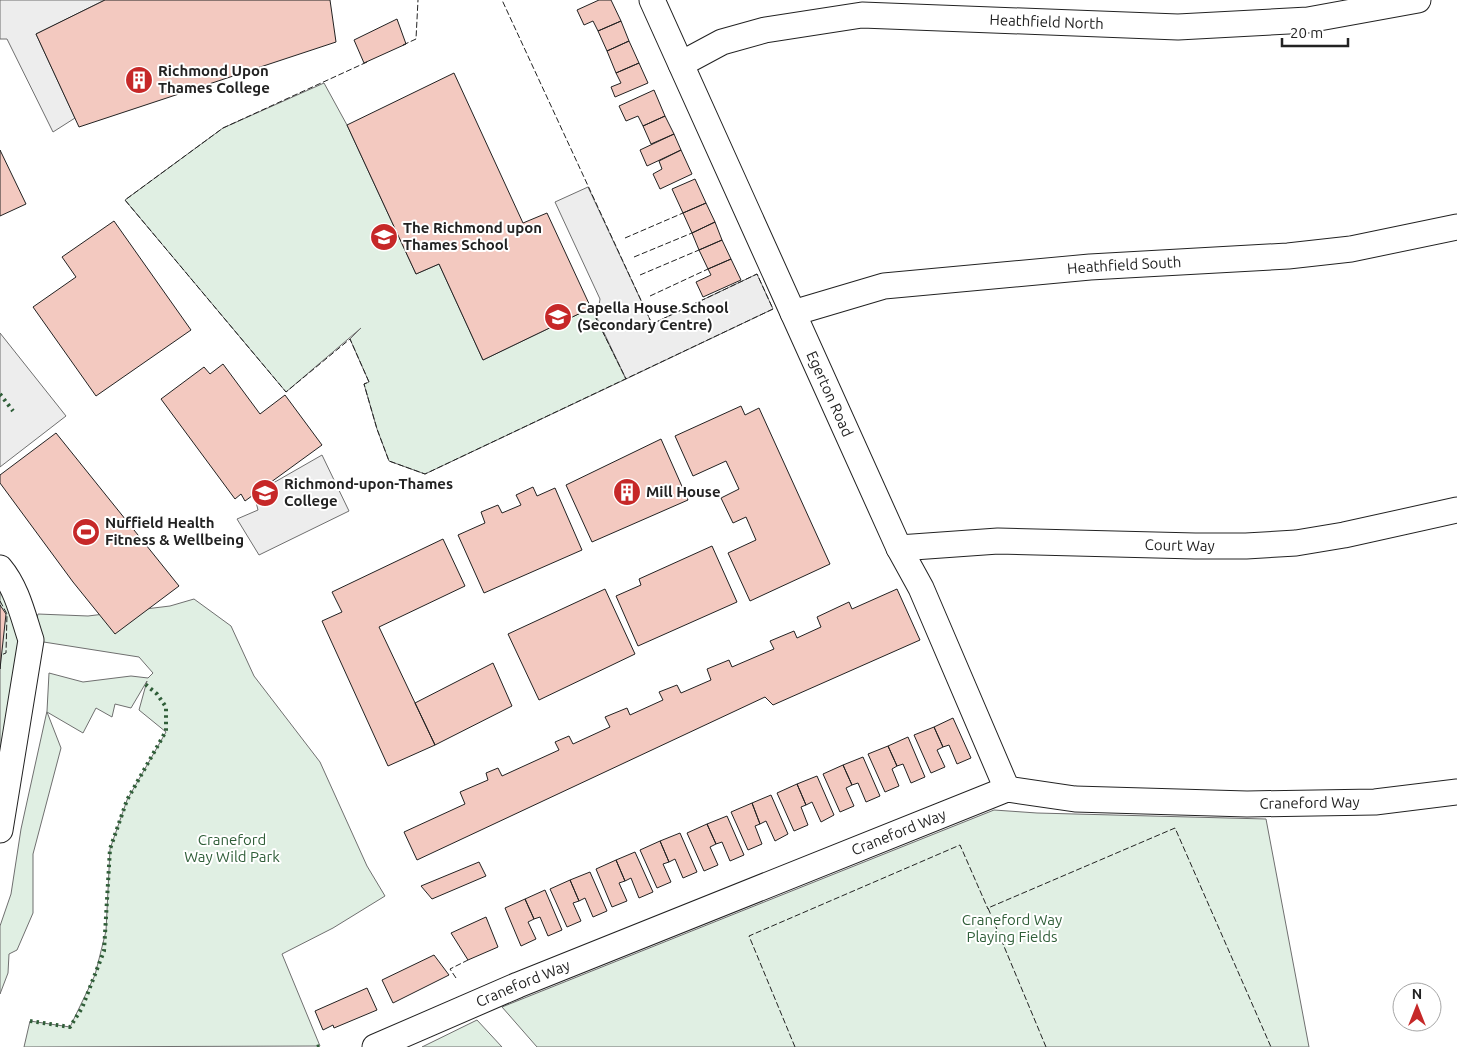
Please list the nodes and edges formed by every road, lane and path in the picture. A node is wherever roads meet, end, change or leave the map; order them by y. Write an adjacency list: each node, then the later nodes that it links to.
1 (652, 0): 3 (street, Egerton Road)
2 (1418, 0): 3 (street, Heathfield North)
3 (681, 64): 5 (street, Egerton Road)
4 (1457, 227): 5 (street, Heathfield South)
5 (793, 313): 7 (street, Egerton Road)
6 (1457, 510): 7 (street, Court Way)
7 (899, 548): 9 (street, Egerton Road)
8 (0, 568): 11 (street)
9 (1007, 789): 10 (street, Craneford Way); 12 (street, Craneford Way)
10 (1457, 792)
11 (0, 830)
12 (374, 1047)

